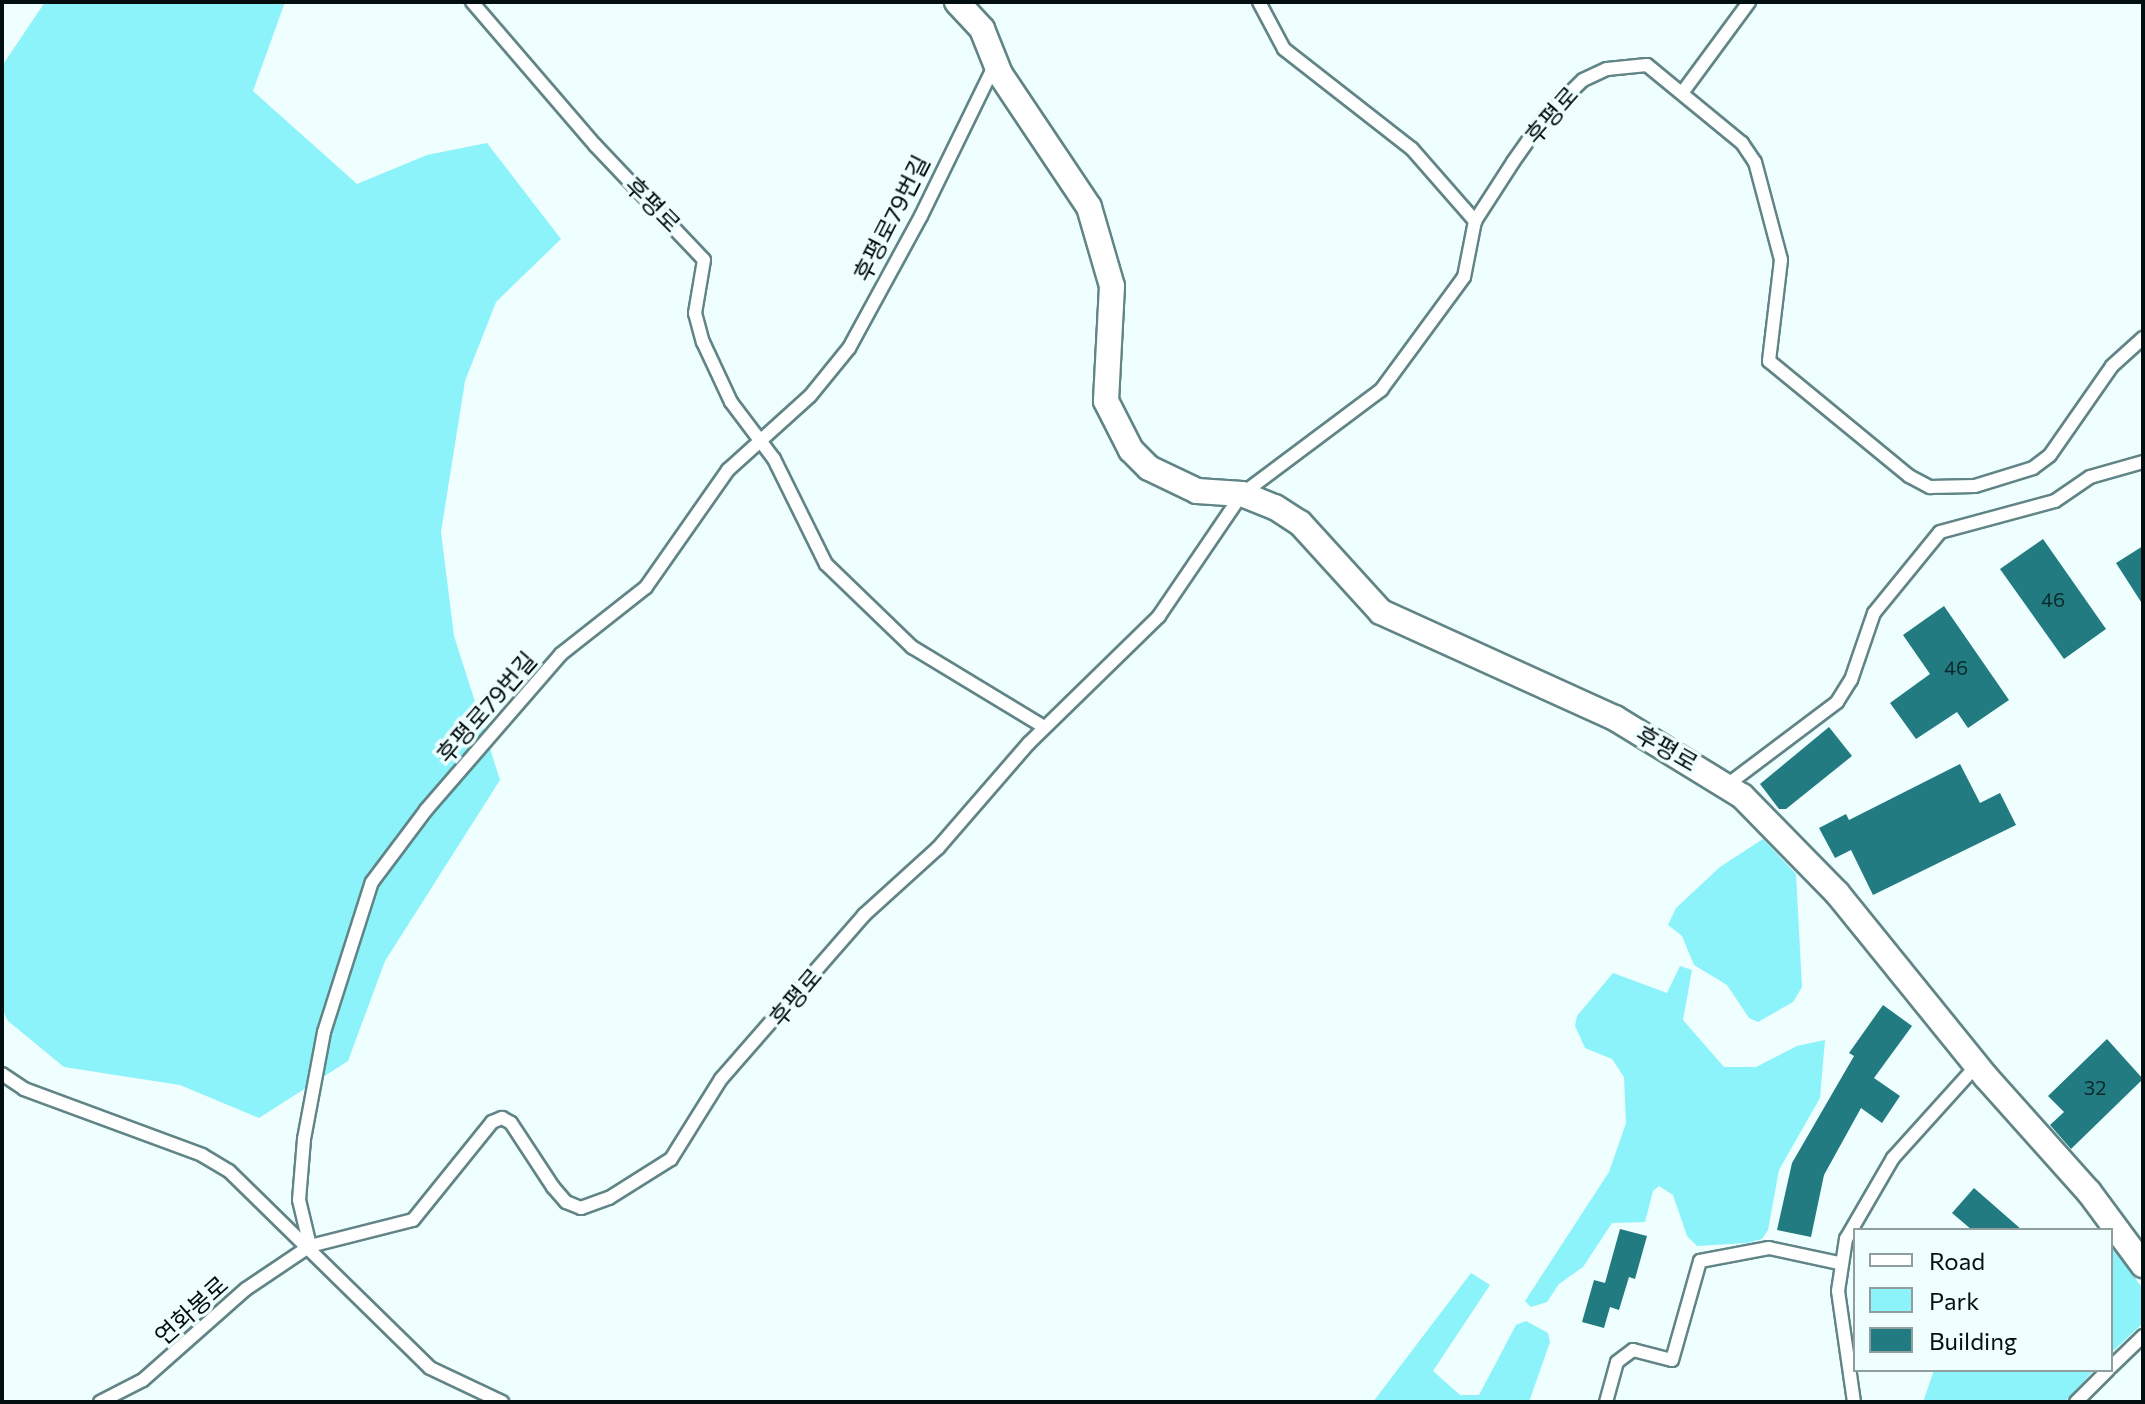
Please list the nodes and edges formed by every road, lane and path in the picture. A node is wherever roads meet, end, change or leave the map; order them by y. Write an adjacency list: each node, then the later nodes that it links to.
1 (472, 2): 9 (lane, 후평로)
2 (957, 2): 5 (street, 후평로)
3 (1259, 2): 7 (lane)
4 (1749, 2): 6 (lane)
5 (995, 64): 9 (lane, 후평로79번길); 11 (street, 후평로)
6 (1682, 93): 7 (lane, 후평로); 8 (lane, 후평로)
7 (1475, 221): 11 (lane, 후평로)
8 (2143, 338)
9 (756, 440): 12 (lane); 16 (lane, 후평로79번길)
10 (2143, 462): 13 (lane)
11 (1242, 494): 12 (lane, 후평로); 13 (street, 후평로)
12 (1044, 727): 16 (lane, 후평로)
13 (1727, 785): 14 (street, 후평로)
14 (1977, 1065): 17 (street, 후평로); 18 (lane)
15 (2, 1074): 16 (lane)
16 (310, 1246): 22 (lane, 연화봉로); 23 (lane)
17 (2140, 1253)
18 (1839, 1263): 24 (lane); 25 (lane)
19 (2143, 1336): 20 (lane)
20 (2113, 1364)
21 (2105, 1372): 26 (lane)
22 (100, 1402)
23 (502, 1402)
24 (1606, 1402)
25 (1854, 1402)
26 (2076, 1402)

